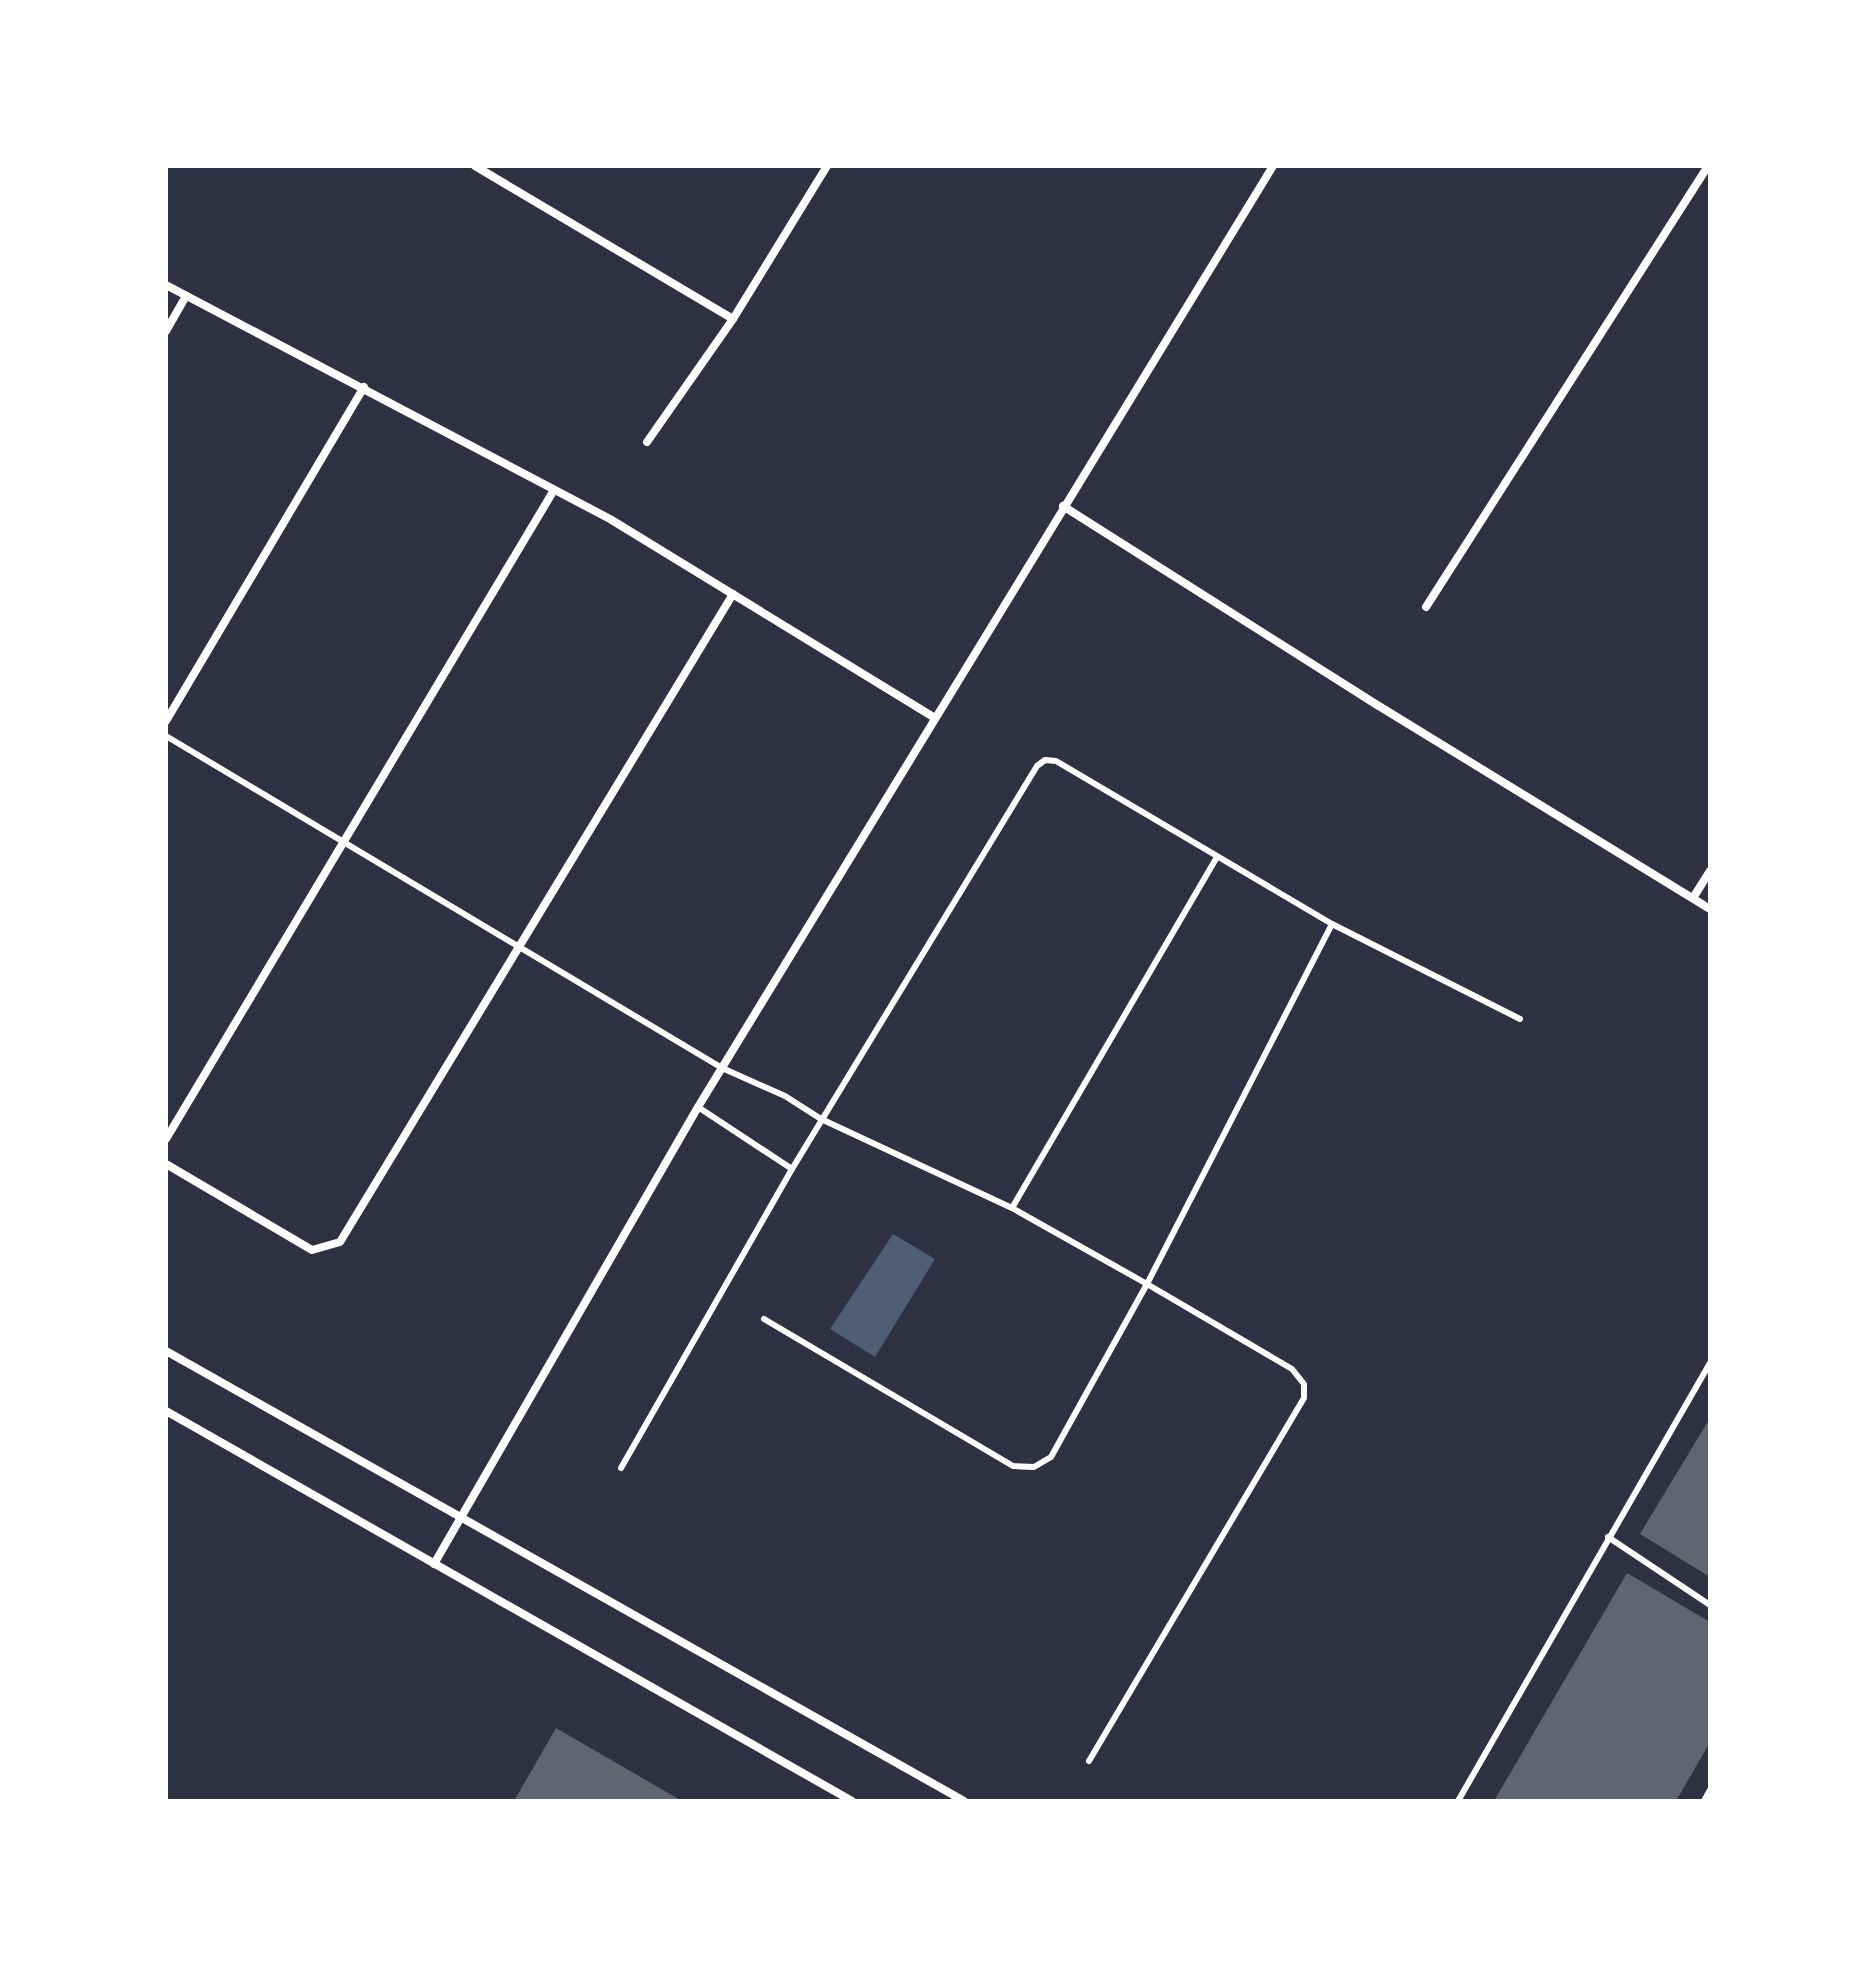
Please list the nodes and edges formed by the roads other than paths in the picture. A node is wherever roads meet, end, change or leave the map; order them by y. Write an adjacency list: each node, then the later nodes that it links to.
1 (475, 166): 7 (street)
2 (827, 166): 7 (street)
3 (1273, 166): 12 (street)
4 (1708, 166): 14 (street)
5 (166, 285): 6 (street)
6 (186, 296): 8 (street); 9 (street)
7 (733, 319): 10 (street)
8 (166, 331)
9 (364, 387): 11 (street); 16 (street)
10 (647, 442)
11 (554, 490): 13 (street); 18 (street)
12 (1063, 506): 15 (street); 21 (street)
13 (733, 594): 15 (street); 24 (street)
14 (1426, 607)
15 (935, 718): 26 (street)
16 (166, 721)
17 (166, 736): 18 (lane)
18 (344, 842): 24 (lane); 29 (street)
19 (1217, 857): 23 (lane); 28 (lane); 32 (lane)
20 (1710, 871): 21 (street)
21 (1693, 898): 22 (street)
22 (1710, 909)
23 (1332, 924): 25 (lane); 33 (lane)
24 (520, 946): 26 (lane); 30 (street)
25 (1520, 1019)
26 (722, 1068): 27 (street); 28 (lane)
27 (698, 1107): 31 (lane); 39 (street)
28 (821, 1119): 31 (lane); 32 (lane)
29 (166, 1139)
30 (166, 1164)
31 (792, 1169): 38 (lane)
32 (1012, 1208): 33 (lane)
33 (1147, 1284): 34 (lane); 43 (lane)
34 (764, 1319)
35 (166, 1351): 39 (street)
36 (1710, 1363): 40 (lane)
37 (166, 1411): 41 (street)
38 (621, 1468)
39 (460, 1518): 41 (street); 46 (street)
40 (1608, 1537): 42 (lane); 47 (lane)
41 (434, 1564): 45 (street)
42 (1710, 1605)
43 (1089, 1761)
44 (1710, 1790): 48 (lane)
45 (852, 1801)
46 (964, 1801)
47 (1458, 1801)
48 (1704, 1801)

